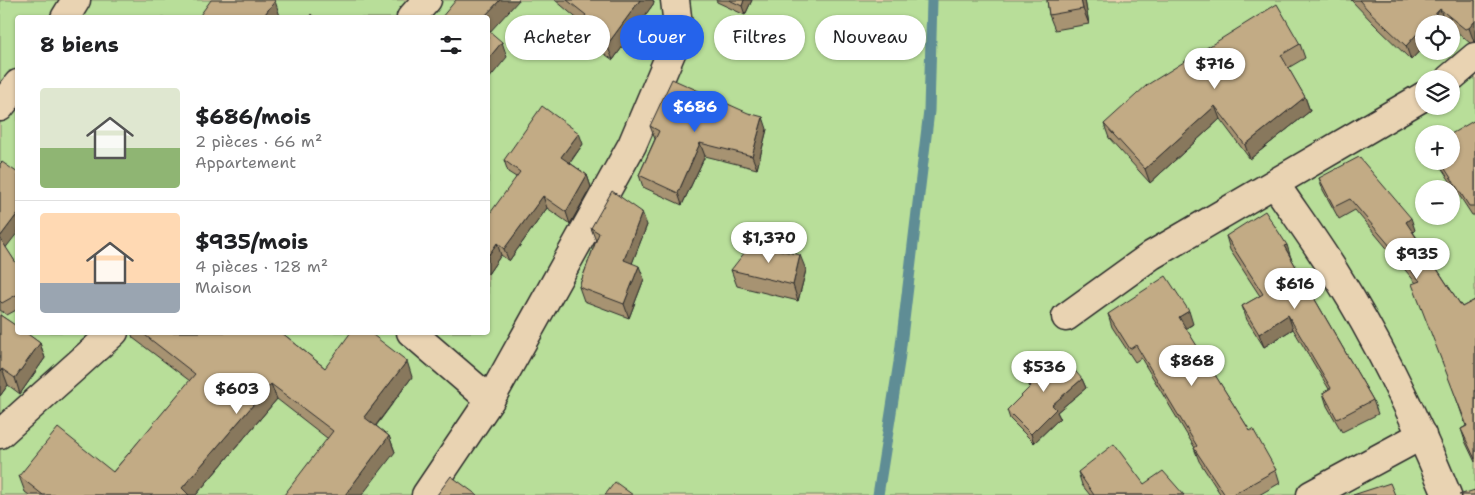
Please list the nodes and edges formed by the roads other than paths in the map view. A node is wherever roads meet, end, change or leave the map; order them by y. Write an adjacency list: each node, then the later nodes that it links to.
1 (76, 0): 4 (street)
2 (427, 0): 5 (street)
3 (675, 0): 15 (street)
4 (67, 15)
5 (414, 15)
6 (1475, 57): 7 (street)
7 (1459, 70)
8 (15, 88): 10 (street)
9 (1415, 101): 11 (street)
10 (0, 108)
11 (1276, 184): 12 (street); 17 (street)
12 (1066, 317)
13 (111, 335): 16 (street)
14 (414, 335): 15 (street)
15 (490, 400): 18 (street)
16 (0, 434)
17 (1422, 435): 19 (street); 20 (street)
18 (426, 495)
19 (1311, 495)
20 (1447, 495)

